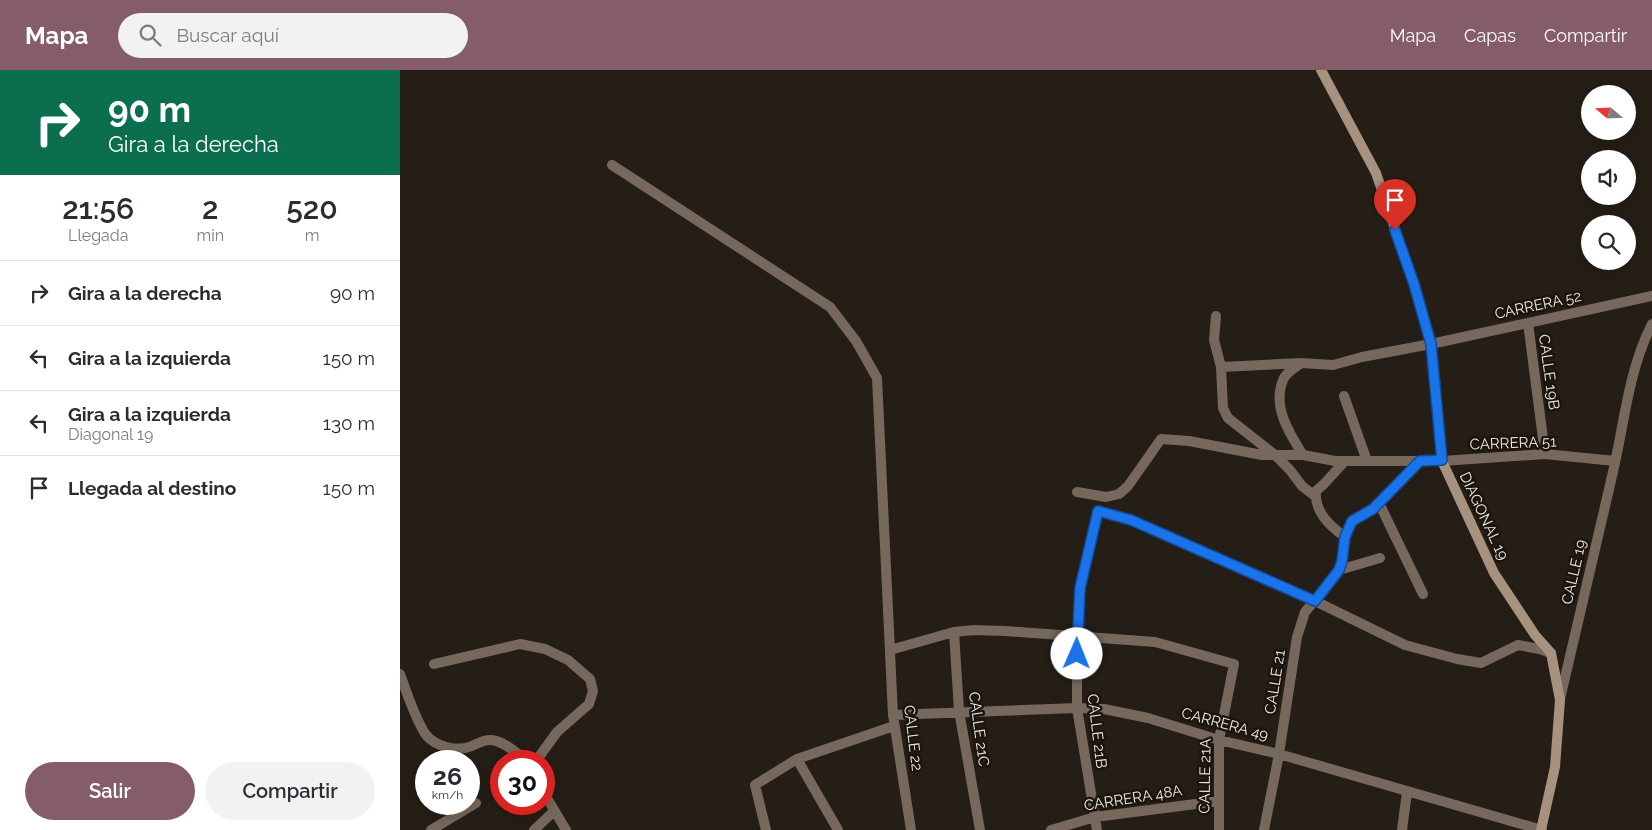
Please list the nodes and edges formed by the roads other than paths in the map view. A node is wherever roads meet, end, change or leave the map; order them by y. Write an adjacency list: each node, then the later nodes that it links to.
1 (1321, 70): 7 (street, DIAGONAL 19)
2 (612, 165): 29 (street, CALLE 22)
3 (1652, 296): 5 (street, CARRERA 52)
4 (1216, 316): 9 (street)
5 (1528, 323): 7 (street, CARRERA 52); 11 (street, CALLE 19B)
6 (1652, 324): 18 (street, CALLE 19)
7 (1431, 344): 8 (street, CARRERA 52); 14 (street, DIAGONAL 19)
8 (1301, 363): 9 (street, CARRERA 52); 13 (street)
9 (1222, 368): 12 (street)
10 (1344, 396): 16 (street)
11 (1545, 454): 14 (street, CARRERA 51); 18 (street, CARRERA 51)
12 (1275, 455): 13 (street, CARRERA 51); 19 (street, CARRERA 51); 20 (street)
13 (1303, 455): 15 (street, CARRERA 51)
14 (1442, 460): 17 (street, CARRERA 51); 30 (street, DIAGONAL 19)
15 (1344, 461): 16 (street, CARRERA 51); 20 (street)
16 (1367, 461): 17 (street, CARRERA 51)
17 (1420, 461): 21 (street)
18 (1615, 461): 33 (street, CALLE 19)
19 (1077, 492)
20 (1315, 496): 22 (street)
21 (1379, 503): 22 (street); 25 (street)
22 (1345, 537): 24 (street)
23 (1380, 558): 24 (street)
24 (1339, 570): 26 (street, CALLE 21)
25 (1423, 594)
26 (1315, 601): 28 (street, CALLE 21B); 30 (street); 40 (street, CALLE 21)
27 (954, 632): 28 (street); 29 (street); 35 (street, CALLE 21C)
28 (1077, 636): 34 (street, CALLE 21B); 37 (street, CALLE 21A)
29 (890, 650): 36 (street, CALLE 22)
30 (1551, 653): 33 (street)
31 (434, 664): 39 (street)
32 (400, 674): 38 (street)
33 (1560, 700): 60 (street, CALLE 19)
34 (1077, 708): 35 (street, CARRERA 49); 37 (street, CARRERA 49); 47 (street, CALLE 21B)
35 (959, 711): 36 (street, CARRERA 49); 54 (street, CALLE 21C)
36 (894, 720): 41 (street, CARRERA 49); 53 (street, CALLE 22)
37 (1219, 740): 40 (street, CARRERA 49); 43 (street, CALLE 21A)
38 (511, 750)
39 (544, 750)
40 (1279, 754): 42 (street, CARRERA 49); 58 (street, CALLE 21)
41 (798, 759): 51 (street, CARRERA 49); 52 (street)
42 (1407, 792): 59 (street); 60 (street, CARRERA 49)
43 (1220, 801): 47 (street, CARRERA 48A); 57 (street, CALLE 21A)
44 (555, 813): 50 (street)
45 (457, 815): 48 (street)
46 (550, 815): 49 (street)
47 (1095, 817): 55 (street, CARRERA 48A); 56 (street, CALLE 21B)
48 (431, 830)
49 (534, 830)
50 (566, 830)
51 (766, 830)
52 (838, 830)
53 (911, 830)
54 (980, 830)
55 (1052, 830)
56 (1097, 830)
57 (1220, 830)
58 (1264, 830)
59 (1402, 830)
60 (1541, 830)

